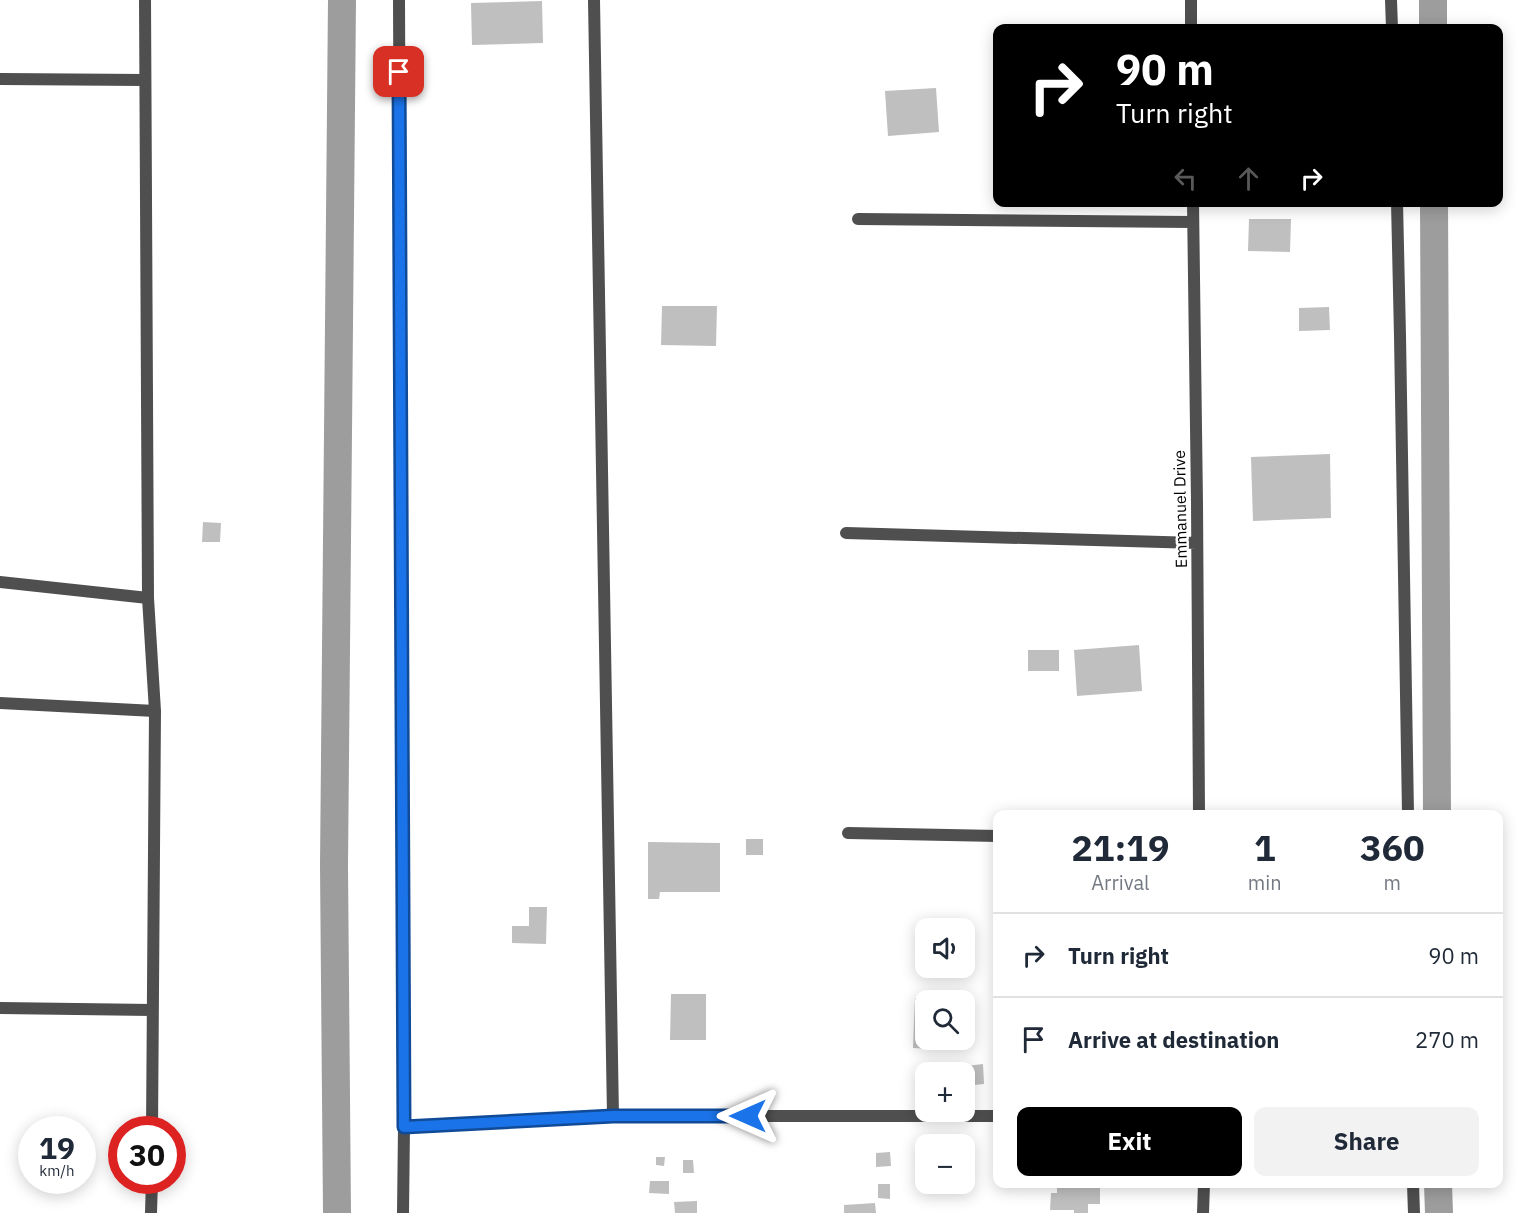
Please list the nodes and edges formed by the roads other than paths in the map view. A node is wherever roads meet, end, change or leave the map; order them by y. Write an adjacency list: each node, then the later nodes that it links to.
1 (145, 0): 9 (street)
2 (399, 0): 29 (street)
3 (594, 0): 27 (street)
4 (1191, 0): 6 (street)
5 (1391, 0): 7 (street)
6 (1191, 24)
7 (1392, 24)
8 (0, 79): 9 (street)
9 (146, 80): 17 (street)
10 (1192, 207): 13 (street, Emmanuel Drive)
11 (1397, 207): 21 (street)
12 (858, 219): 13 (street)
13 (1193, 222): 15 (street, Emmanuel Drive)
14 (846, 533): 15 (street)
15 (1197, 543): 20 (street, Emmanuel Drive)
16 (0, 582): 17 (street)
17 (148, 598): 19 (street)
18 (0, 703): 19 (street)
19 (155, 711): 25 (street)
20 (1199, 810)
21 (1408, 810)
22 (848, 833): 23 (street)
23 (993, 836)
24 (0, 1008): 25 (street)
25 (152, 1010): 26 (street)
26 (152, 1116)
27 (613, 1116): 28 (street); 29 (street)
28 (993, 1116)
29 (404, 1127): 34 (street)
30 (1204, 1188): 35 (street)
31 (1413, 1188): 36 (street)
32 (152, 1194): 33 (street)
33 (152, 1213)
34 (403, 1213)
35 (1203, 1213)
36 (1414, 1213)

